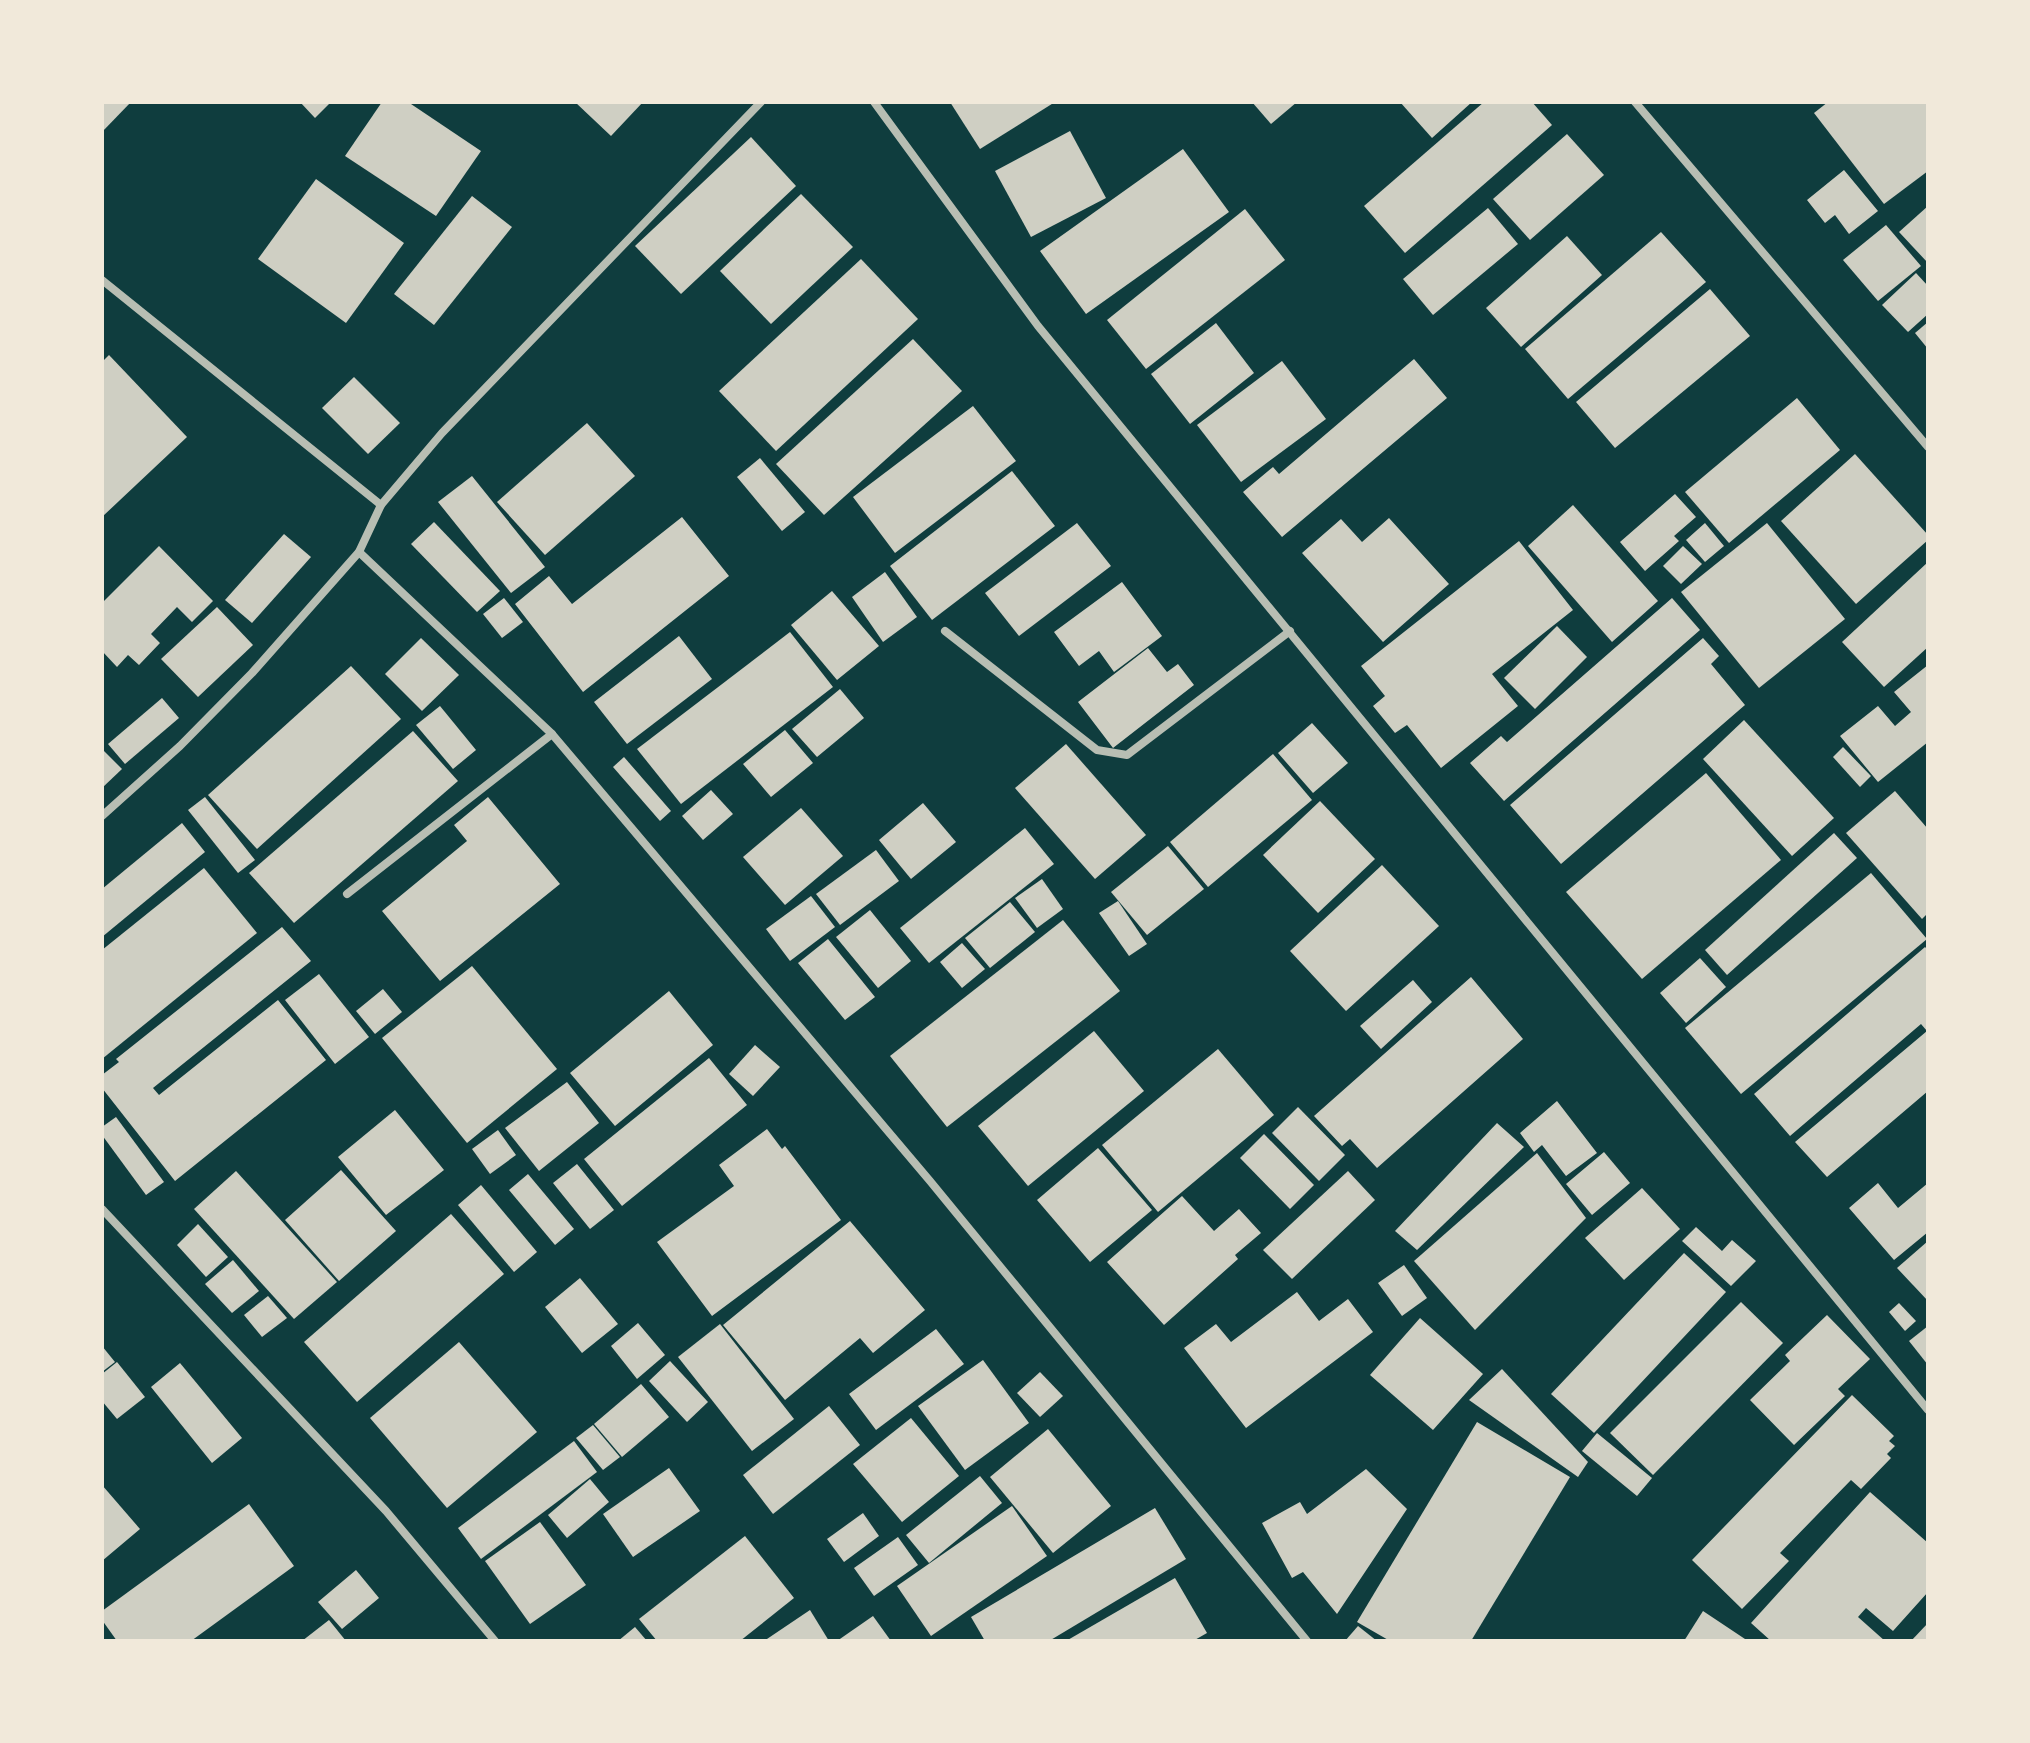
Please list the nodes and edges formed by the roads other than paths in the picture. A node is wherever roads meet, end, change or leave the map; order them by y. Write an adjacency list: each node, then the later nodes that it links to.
1 (761, 102): 6 (street)
2 (874, 102): 9 (street)
3 (1635, 102): 5 (street)
4 (102, 280): 6 (street)
5 (1928, 447)
6 (381, 505): 7 (street)
7 (359, 552): 10 (street); 11 (street)
8 (945, 631): 9 (street)
9 (1290, 631): 14 (street)
10 (552, 734): 12 (street); 16 (street)
11 (102, 816)
12 (347, 894)
13 (102, 1209): 15 (street)
14 (1928, 1410)
15 (495, 1641)
16 (1307, 1641)

